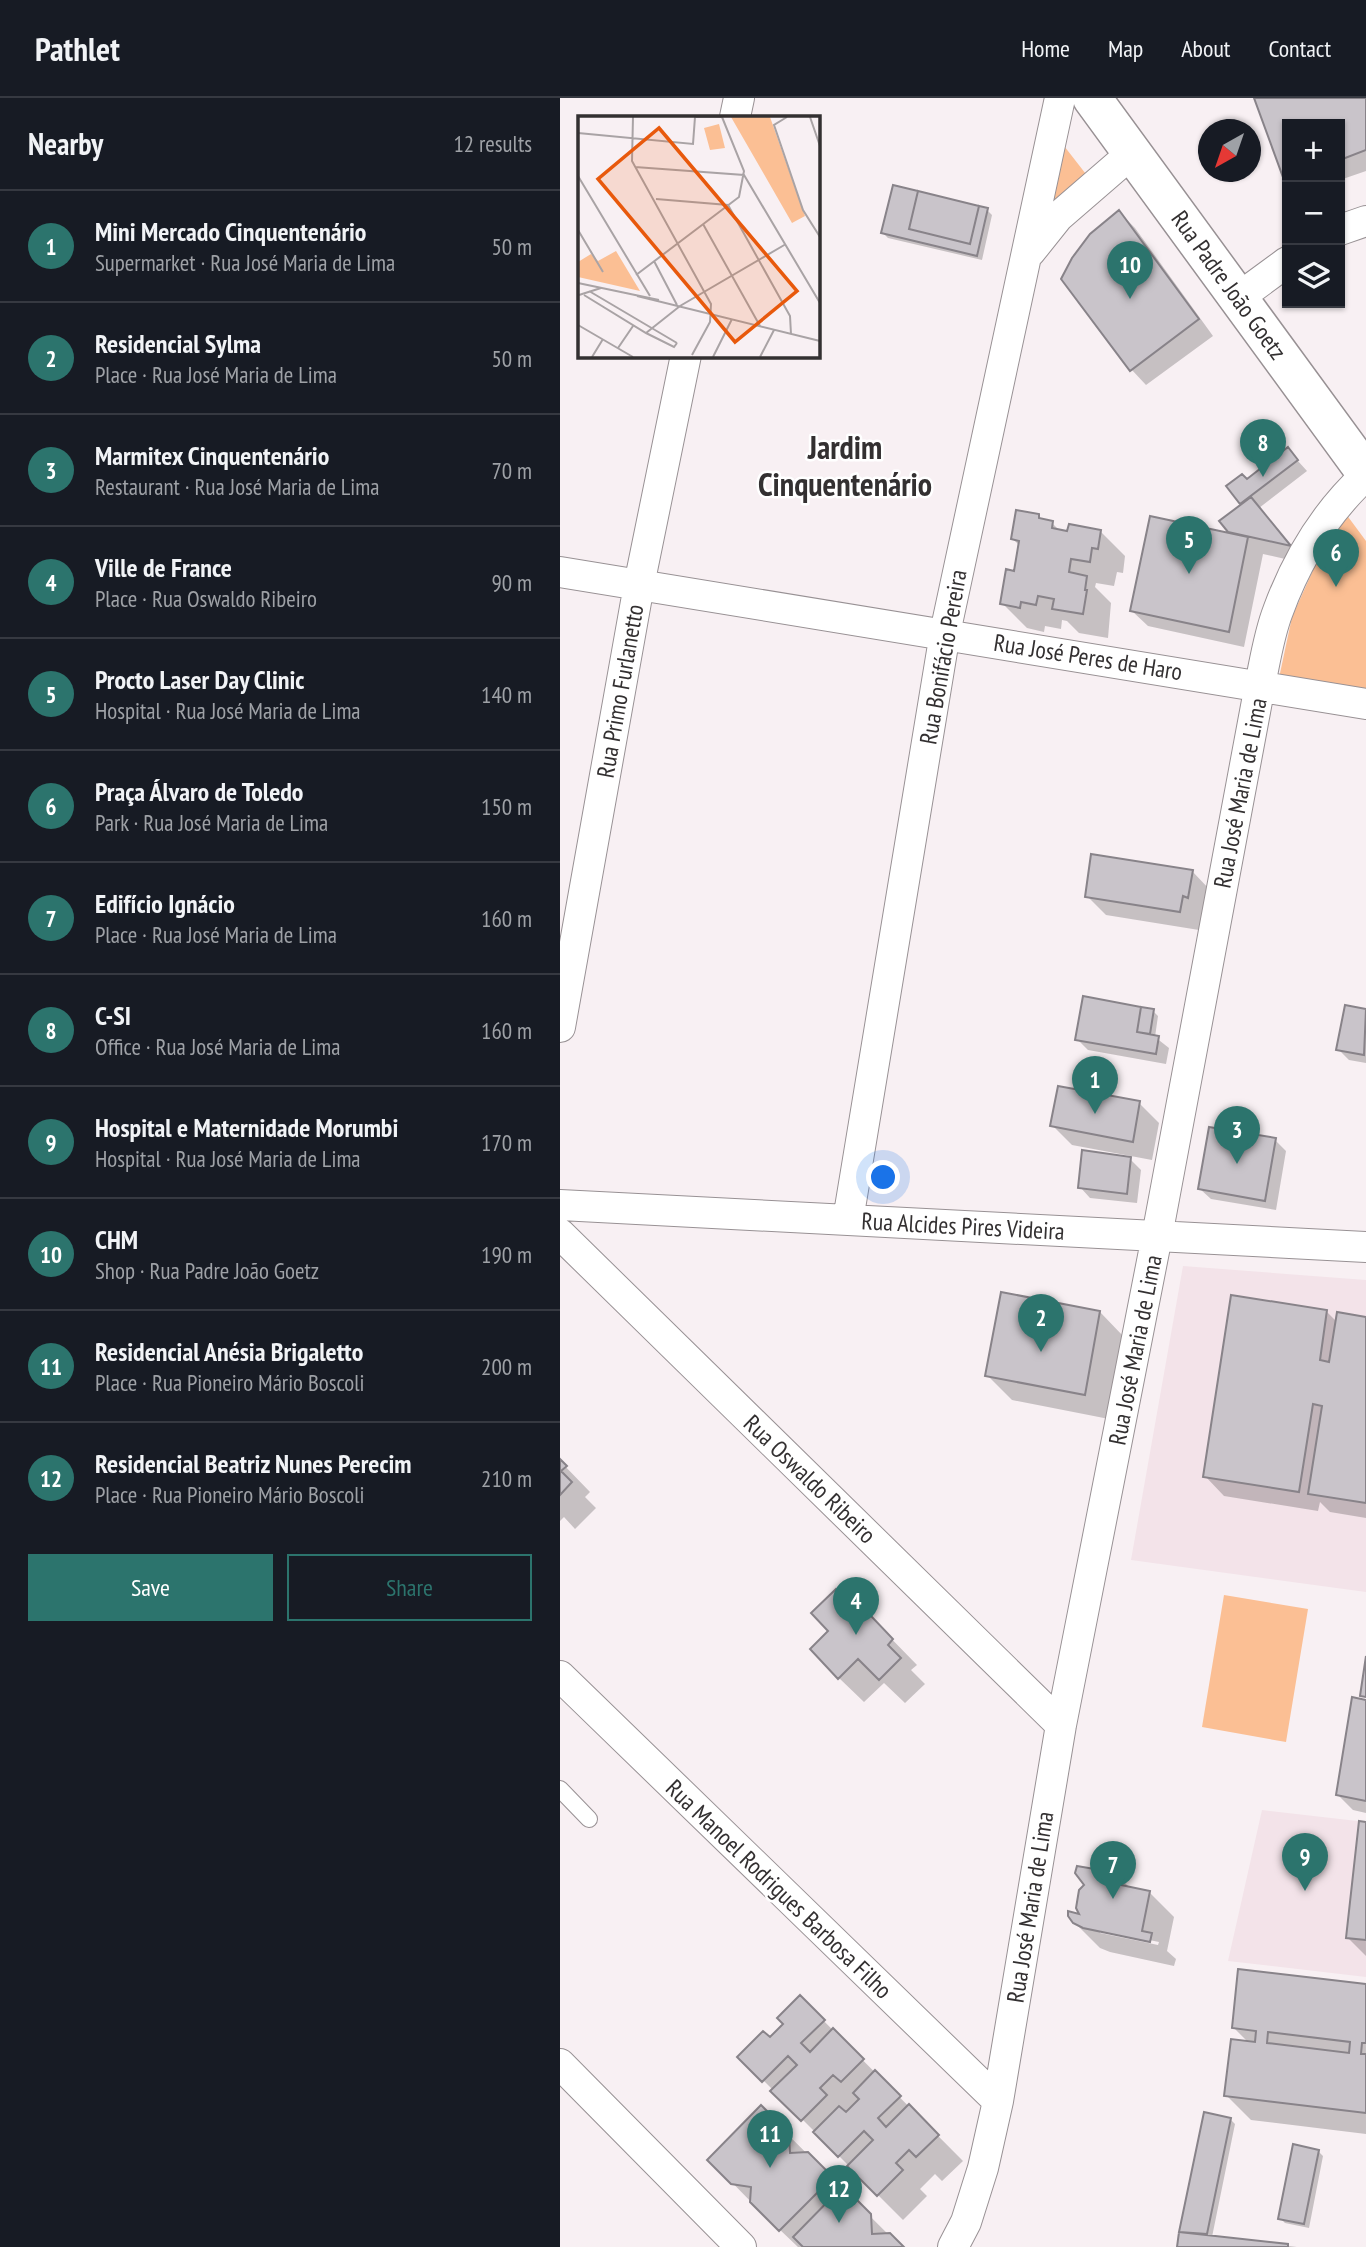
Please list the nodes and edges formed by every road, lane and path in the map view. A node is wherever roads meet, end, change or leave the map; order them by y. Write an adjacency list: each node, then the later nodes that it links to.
1 (739, 98): 4 (street)
2 (1060, 98): 8 (street, Rua Bonifácio Pereira)
3 (1092, 98): 5 (street, Rua Padre João Goetz)
4 (735, 116)
5 (1132, 153): 8 (street); 10 (street, Rua Padre João Goetz)
6 (1366, 221): 7 (street)
7 (1345, 228)
8 (1026, 257): 15 (street, Rua Bonifácio Pereira)
9 (1282, 266): 10 (street)
10 (1238, 298): 12 (street, Rua Padre João Goetz)
11 (686, 357): 14 (street, Rua Primo Furlanetto)
12 (1366, 474): 16 (street, Rua José Maria de Lima)
13 (560, 572): 14 (street, Rua José Peres de Haro)
14 (639, 585): 15 (street, Rua José Peres de Haro); 18 (street, Rua Primo Furlanetto)
15 (944, 633): 16 (street, Rua José Peres de Haro); 20 (street, Rua Bonifácio Pereira)
16 (1260, 685): 17 (street, Rua José Peres de Haro); 22 (street, Rua José Maria de Lima)
17 (1366, 704)
18 (560, 1027)
19 (560, 1205): 20 (street, Rua Alcides Pires Videira)
20 (848, 1220): 22 (street, Rua Alcides Pires Videira)
21 (560, 1234): 25 (street, Rua Oswaldo Ribeiro)
22 (1157, 1236): 23 (street, Rua Alcides Pires Videira); 25 (street, Rua José Maria de Lima)
23 (1366, 1247)
24 (560, 1676): 29 (street, Rua Manoel Rodrigues Barbosa Filho)
25 (1060, 1725): 29 (street, Rua José Maria de Lima)
26 (560, 1789): 27 (lane)
27 (589, 1819)
28 (560, 2064): 30 (street)
29 (998, 2101): 31 (street, Rua José Maria de Lima)
30 (741, 2247)
31 (953, 2247)

